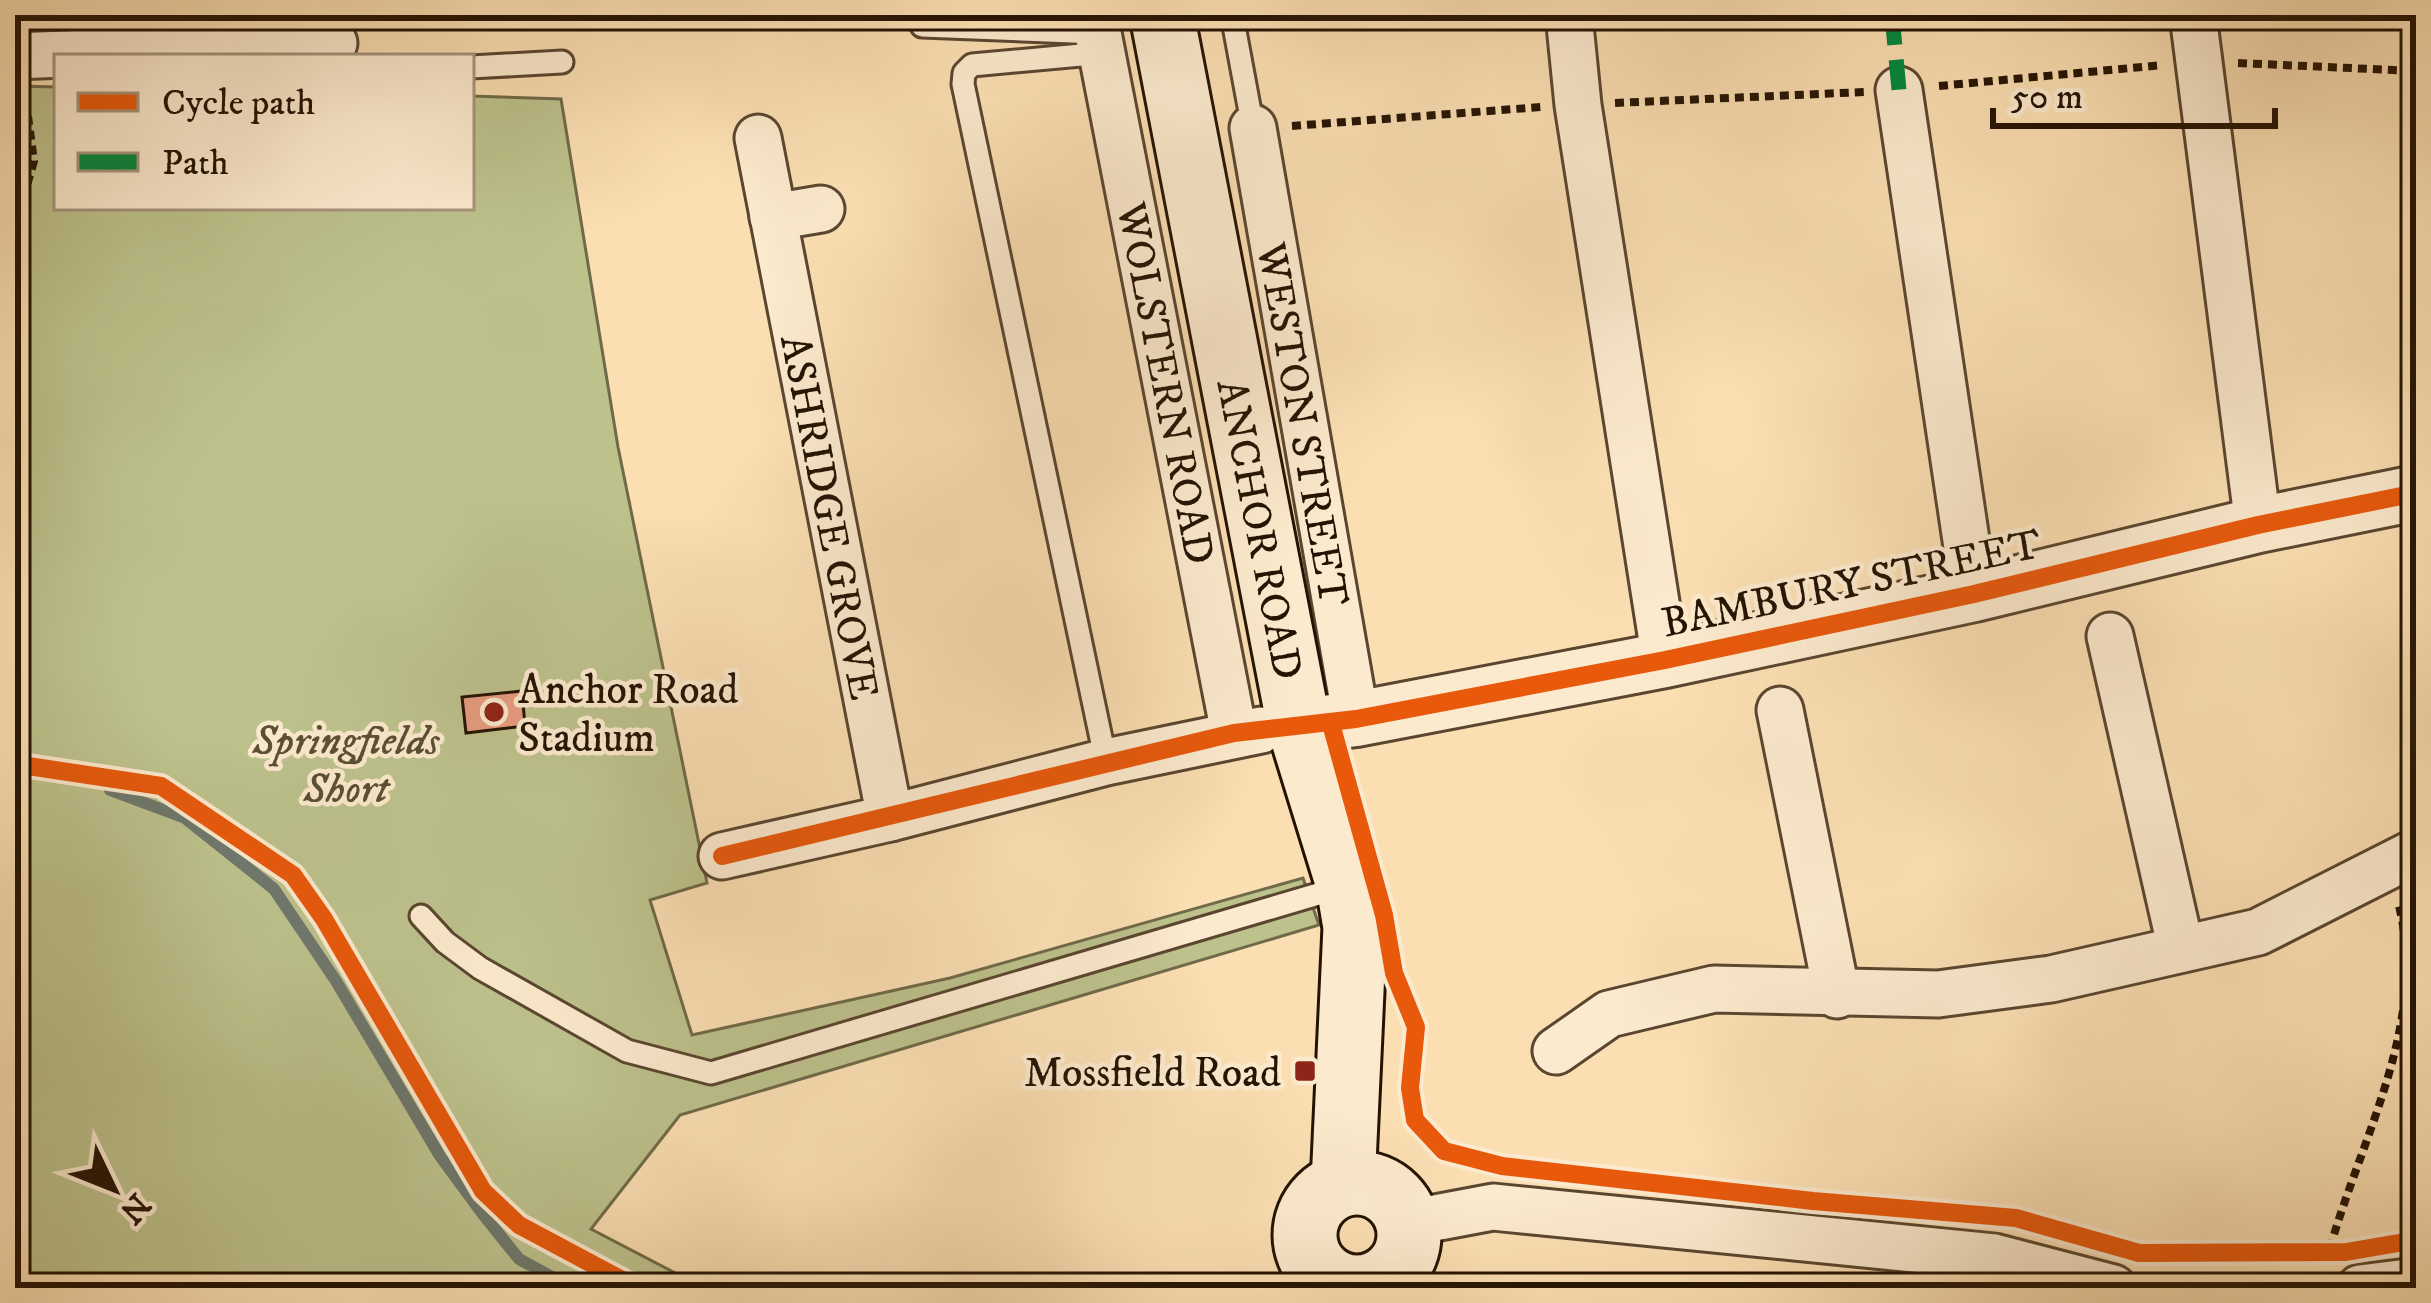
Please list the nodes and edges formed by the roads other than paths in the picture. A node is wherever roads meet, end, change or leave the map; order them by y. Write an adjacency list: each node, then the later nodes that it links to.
1 (1162, 15): 22 (main road, ANCHOR ROAD)
2 (1232, 15): 12 (lane)
3 (1569, 15): 20 (street)
4 (2193, 15): 17 (street)
5 (922, 26): 6 (lane)
6 (1100, 43): 23 (street, WOLSTERN ROAD); 24 (lane)
7 (17, 47): 8 (street)
8 (321, 51)
9 (562, 62): 10 (lane)
10 (474, 68)
11 (1899, 90): 18 (street)
12 (1253, 128): 22 (street, WESTON STREET)
13 (758, 138): 15 (street, ASHRIDGE GROVE)
14 (820, 209): 15 (street)
15 (772, 217): 25 (street, ASHRIDGE GROVE)
16 (2416, 493): 17 (street, BAMBURY STREET)
17 (2258, 525): 18 (street, BAMBURY STREET)
18 (1974, 594): 20 (street, BAMBURY STREET)
19 (2110, 635): 30 (street)
20 (1665, 660): 22 (street, BAMBURY STREET)
21 (1780, 710): 31 (street)
22 (1328, 723): 23 (street); 28 (main road, ANCHOR ROAD)
23 (1234, 733): 24 (street)
24 (1106, 762): 25 (street)
25 (890, 818): 26 (street)
26 (722, 856)
27 (2402, 859): 30 (street)
28 (1348, 885): 29 (lane); 33 (main road, ANCHOR ROAD)
29 (421, 916)
30 (2181, 950): 31 (street)
31 (1837, 994): 32 (street)
32 (1556, 1052)
33 (1343, 1184): 34 (main road); 37 (main road)
34 (1408, 1222): 37 (main road); 38 (street)
35 (2340, 1265): 36 (street)
36 (2416, 1281)
37 (1375, 1286)
38 (2113, 1288)

